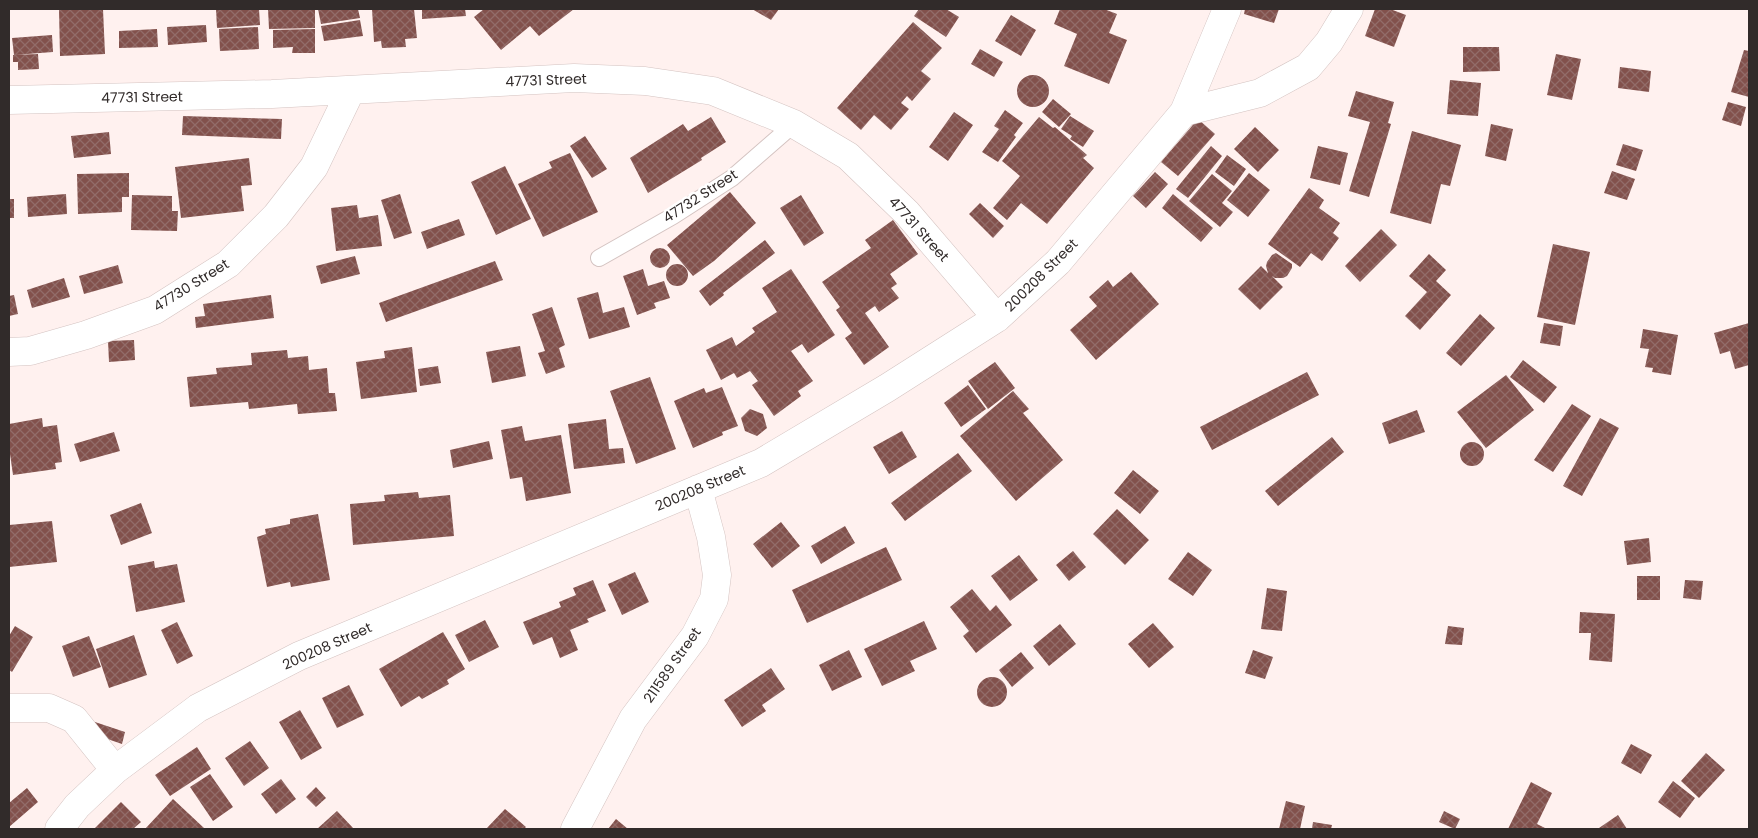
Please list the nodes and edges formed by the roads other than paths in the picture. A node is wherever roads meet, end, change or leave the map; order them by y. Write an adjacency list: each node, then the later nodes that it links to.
1 (1227, 9): 5 (street, 200208 Street)
2 (1349, 9): 5 (street)
3 (351, 90): 4 (street, 47731 Street); 6 (street, 47731 Street); 9 (street, 47730 Street)
4 (9, 100)
5 (1184, 112): 8 (street, 200208 Street)
6 (794, 124): 7 (lane, 47732 Street); 8 (street, 47731 Street)
7 (599, 258)
8 (997, 318): 10 (street, 200208 Street)
9 (9, 352)
10 (698, 489): 12 (street, 200208 Street); 14 (street, 211589 Street)
11 (9, 708): 12 (street)
12 (115, 770): 13 (street, 200208 Street)
13 (59, 829)
14 (575, 829)

